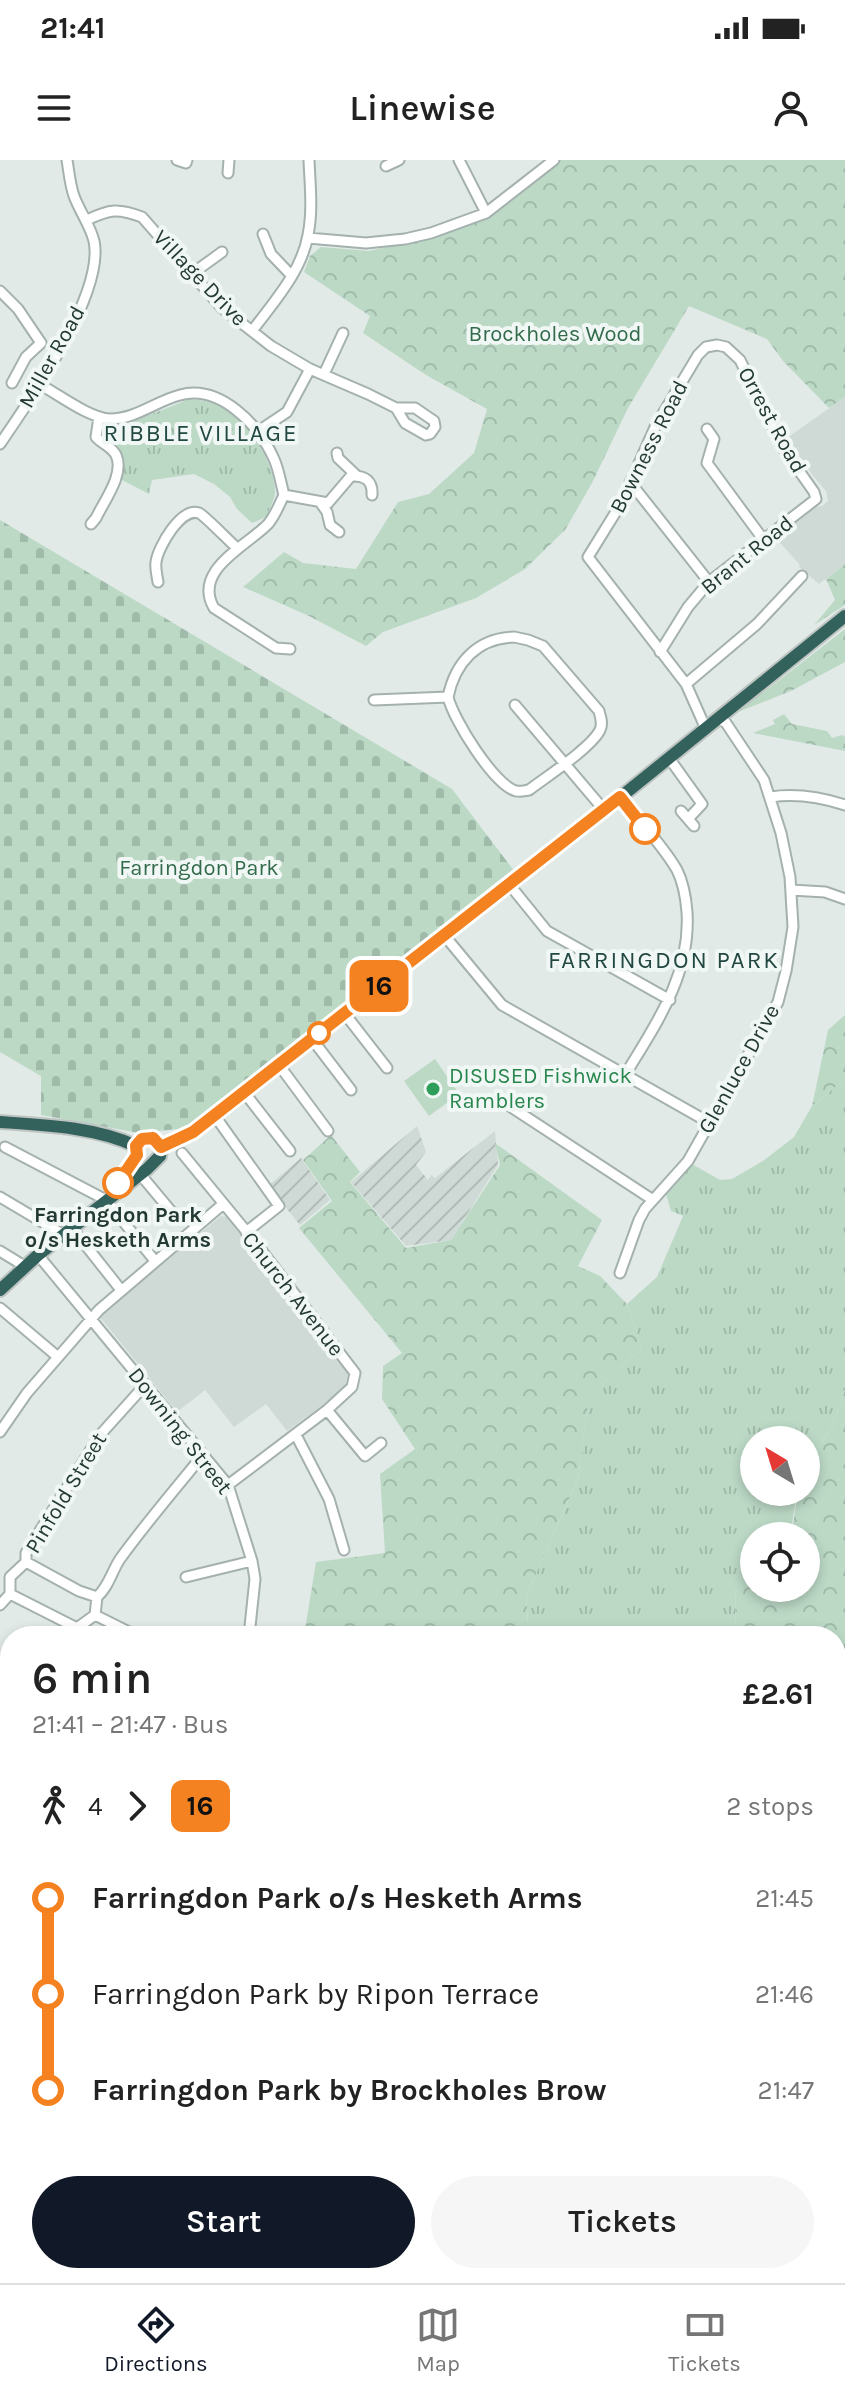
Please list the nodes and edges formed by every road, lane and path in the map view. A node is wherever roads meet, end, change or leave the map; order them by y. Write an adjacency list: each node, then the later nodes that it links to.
1 (67, 160): 12 (street, Miller Road)
2 (177, 160): 3 (street)
3 (187, 160)
4 (229, 160): 10 (street)
5 (309, 160): 14 (street)
6 (399, 160): 9 (street)
7 (459, 160): 11 (street)
8 (554, 160): 11 (street)
9 (386, 166)
10 (228, 173)
11 (486, 213): 14 (street)
12 (87, 220): 16 (street, Village Drive); 23 (street, Miller Road)
13 (263, 234): 17 (street)
14 (308, 238): 17 (street)
15 (222, 252): 16 (street)
16 (193, 273): 19 (street, Village Drive)
17 (292, 276): 19 (street)
18 (0, 291): 21 (street)
19 (252, 331): 24 (street, Village Drive)
20 (343, 333): 25 (street)
21 (41, 343): 23 (street); 26 (street)
22 (717, 345): 35 (street, Bowness Road); 39 (street, Orrest Road)
23 (56, 354): 27 (street, Miller Road)
24 (310, 369): 25 (street, Village Drive); 31 (street)
25 (324, 374): 28 (street, Village Drive)
26 (12, 383)
27 (39, 384): 29 (street); 32 (street, Miller Road)
28 (396, 408)
29 (99, 417): 31 (street); 40 (street)
30 (707, 429): 42 (street)
31 (257, 432): 36 (street)
32 (0, 444)
33 (337, 453): 34 (street)
34 (357, 476): 37 (street); 38 (street)
35 (630, 482): 46 (street); 49 (street, Bowness Road)
36 (284, 495): 38 (street); 43 (street)
37 (372, 495)
38 (320, 502): 41 (street)
39 (812, 503): 42 (street, Brant Road)
40 (91, 524)
41 (339, 532)
42 (763, 539): 46 (street, Brant Road)
43 (237, 548): 45 (street); 48 (street)
44 (802, 576): 50 (street)
45 (158, 582)
46 (709, 582): 49 (street, Brant Road)
47 (845, 616): 54 (highway)
48 (290, 649)
49 (660, 652): 50 (street)
50 (686, 684): 55 (street)
51 (448, 697): 52 (street); 57 (street); 57 (street)
52 (374, 700)
53 (515, 705): 57 (street)
54 (719, 718): 55 (highway); 59 (street, Glenluce Drive)
55 (706, 729): 56 (highway)
56 (669, 758): 58 (highway); 62 (street)
57 (563, 764): 61 (street)
58 (620, 797): 61 (highway); 67 (street)
59 (771, 797): 60 (street); 64 (street, Glenluce Drive)
60 (845, 805)
61 (604, 810): 63 (highway)
62 (687, 819)
63 (509, 884): 66 (highway); 67 (street)
64 (791, 890): 65 (street); 78 (street, Glenluce Drive)
65 (845, 899)
66 (444, 935): 68 (highway); 72 (street)
67 (670, 1000): 72 (street)
68 (345, 1014): 69 (highway); 71 (street)
69 (312, 1039): 70 (highway); 73 (street)
70 (279, 1065): 74 (highway); 79 (street)
71 (387, 1068)
72 (625, 1075): 78 (street)
73 (351, 1090)
74 (244, 1092): 76 (highway); 82 (street)
75 (511, 1107): 87 (street)
76 (215, 1116): 81 (highway); 91 (street)
77 (0, 1122): 84 (highway)
78 (710, 1123): 87 (street, Glenluce Drive)
79 (328, 1131)
80 (5, 1147): 86 (street)
81 (161, 1147): 84 (highway); 84 (highway)
82 (290, 1151)
83 (182, 1153): 88 (street, Church Avenue)
84 (141, 1160): 86 (highway); 86 (highway); 89 (street)
85 (0, 1197): 90 (street)
86 (106, 1200): 90 (highway); 94 (street)
87 (653, 1200): 96 (street, Glenluce Drive)
88 (222, 1205): 91 (street, Church Avenue); 94 (street)
89 (175, 1216)
90 (68, 1232): 93 (highway); 98 (street)
91 (246, 1232): 103 (street, Church Avenue)
92 (0, 1251): 95 (street)
93 (38, 1255): 95 (highway); 100 (street, Downing Street)
94 (155, 1261): 98 (street)
95 (26, 1267): 97 (highway)
96 (620, 1273)
97 (0, 1290)
98 (121, 1290): 100 (street)
99 (0, 1308): 101 (street)
100 (91, 1318): 101 (street); 102 (street, Downing Street)
101 (58, 1357): 104 (street)
102 (145, 1385): 107 (street, Downing Street); 111 (street, Pinfold Street)
103 (327, 1410): 105 (street, Church Avenue); 106 (street)
104 (0, 1432)
105 (296, 1435): 108 (street, Church Avenue); 109 (street)
106 (381, 1443)
107 (203, 1455): 108 (street, Downing Street); 116 (street)
108 (228, 1485): 110 (street, Downing Street)
109 (344, 1550)
110 (252, 1561): 114 (street); 122 (street, Downing Street)
111 (26, 1562): 113 (street, Pinfold Street); 116 (street)
112 (0, 1571): 113 (street)
113 (10, 1577): 115 (street, Pinfold Street)
114 (186, 1577)
115 (10, 1594): 117 (street); 119 (street)
116 (97, 1597): 118 (street)
117 (0, 1605)
118 (95, 1615): 120 (street); 121 (street)
119 (66, 1626)
120 (83, 1626)
121 (117, 1626)
122 (250, 1626)

